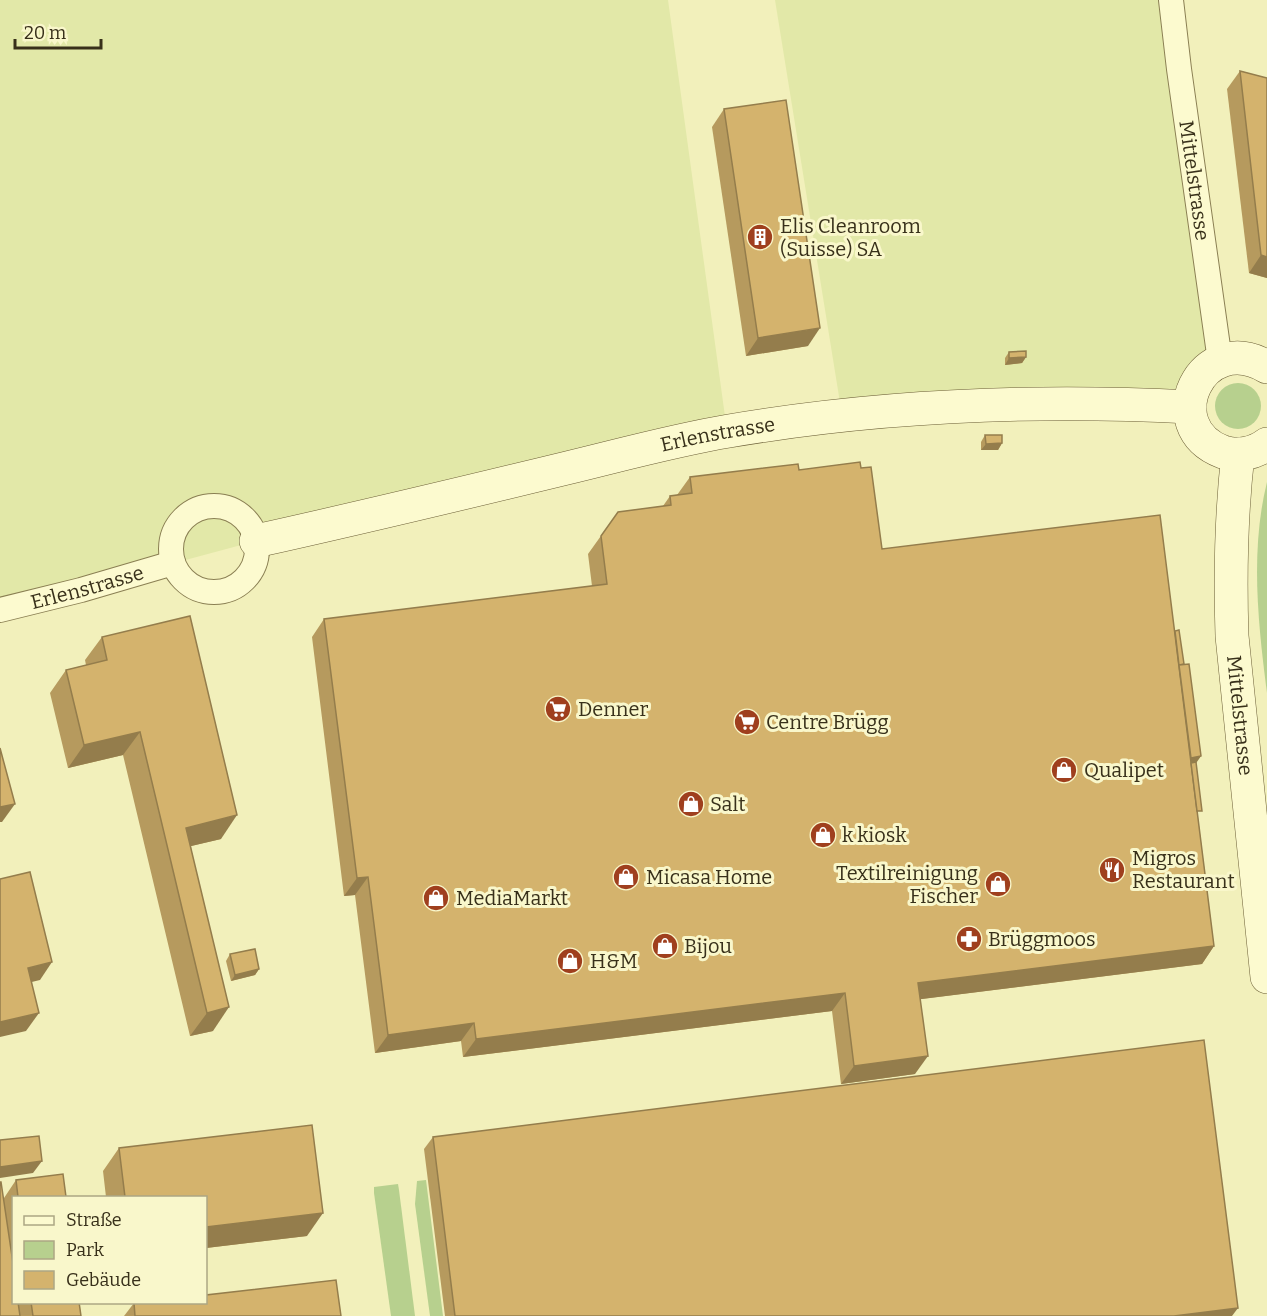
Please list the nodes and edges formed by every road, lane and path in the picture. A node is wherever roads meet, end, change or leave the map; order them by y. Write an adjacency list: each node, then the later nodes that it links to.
1 (1171, 0): 2 (street, Mittelstrasse)
2 (1220, 361): 3 (street); 4 (street)
3 (1267, 367)
4 (1190, 407): 5 (street); 6 (street, Erlenstrasse)
5 (1253, 449): 9 (street, Mittelstrasse)
6 (256, 541): 7 (street); 7 (street)
7 (173, 563): 8 (street, Erlenstrasse)
8 (0, 610)
9 (1265, 941): 10 (street, Mittelstrasse)
10 (1267, 977)

